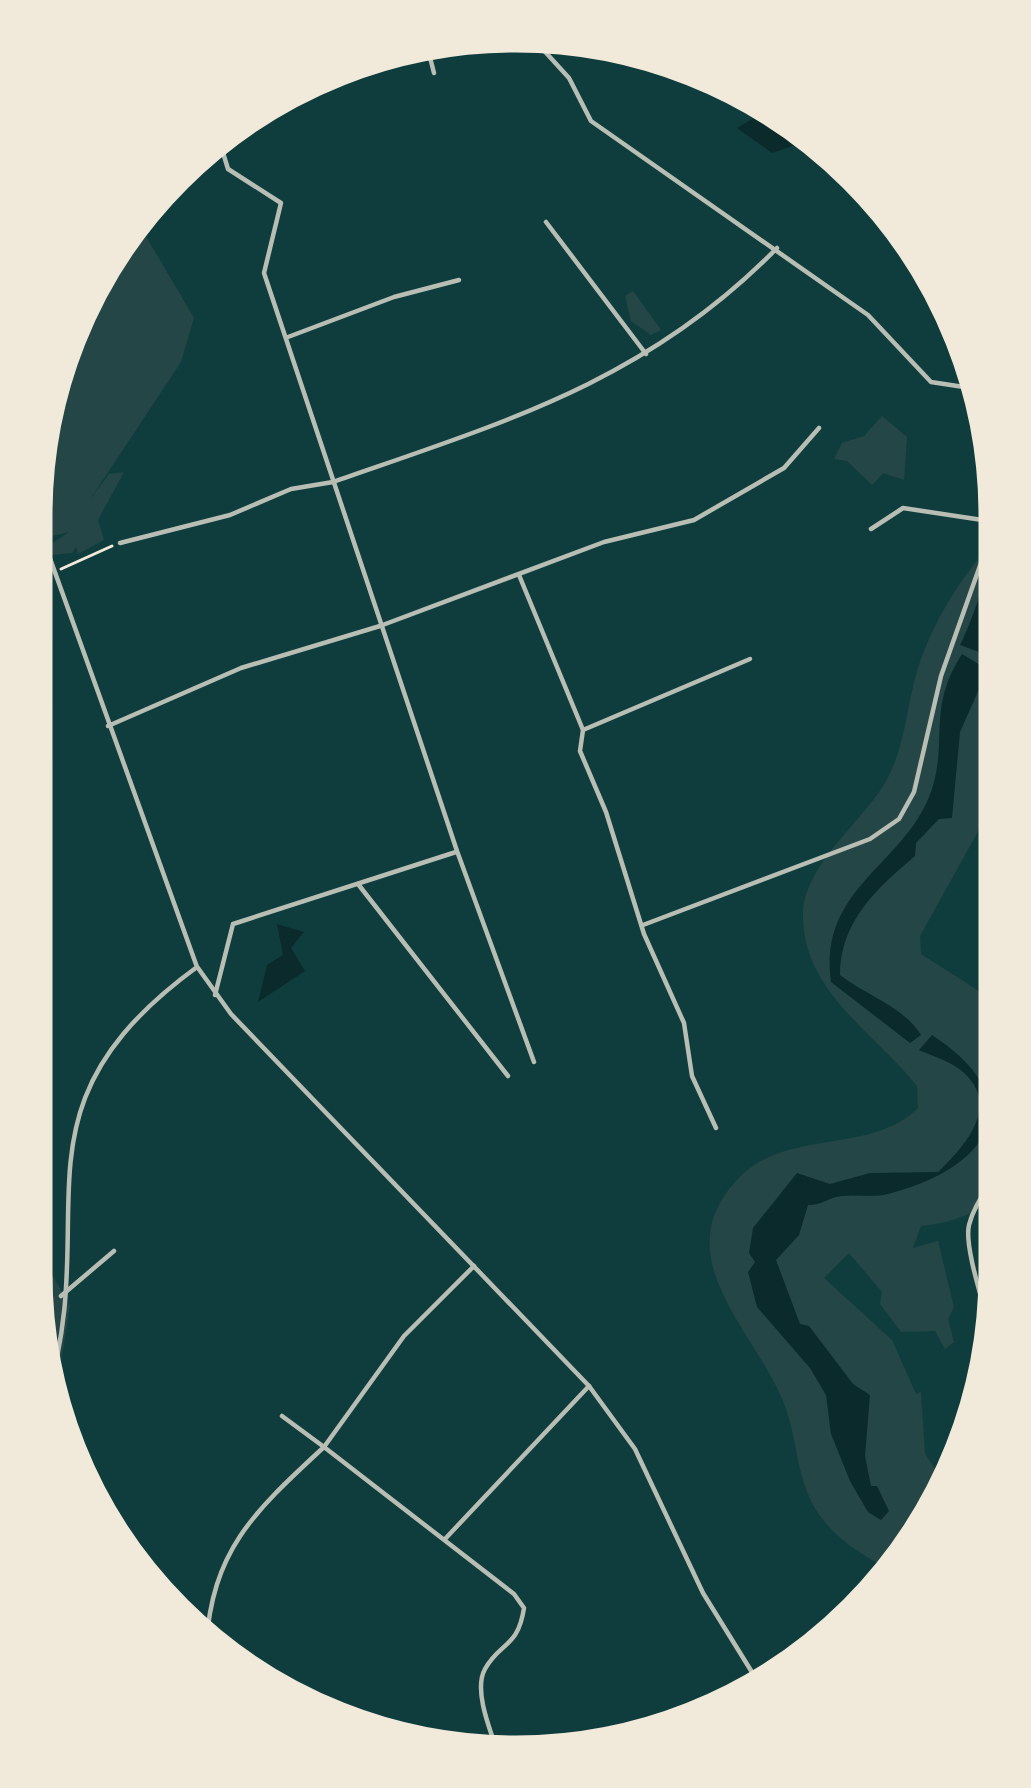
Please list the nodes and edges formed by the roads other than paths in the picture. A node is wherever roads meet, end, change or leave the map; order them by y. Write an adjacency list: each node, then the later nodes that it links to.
1 (540, 46): 6 (street)
2 (429, 53): 3 (street)
3 (434, 73)
4 (222, 148): 8 (street)
5 (546, 222): 9 (street)
6 (777, 248): 9 (street); 10 (street)
7 (459, 280): 8 (street)
8 (286, 338): 12 (street)
9 (646, 354): 12 (street)
10 (968, 388)
11 (819, 428): 18 (street)
12 (333, 482): 16 (street); 19 (street)
13 (986, 521): 14 (street)
14 (871, 529)
15 (986, 538): 25 (street)
16 (119, 543)
17 (45, 544): 21 (street)
18 (519, 575): 19 (street); 22 (street)
19 (380, 626): 21 (street); 23 (street)
20 (750, 659): 22 (street)
21 (108, 726): 26 (street)
22 (584, 730): 25 (street)
23 (457, 851): 24 (street); 28 (street)
24 (358, 884): 27 (street); 29 (street)
25 (643, 926): 30 (street)
26 (197, 967): 27 (street); 34 (street)
27 (215, 994): 33 (street)
28 (534, 1062)
29 (508, 1076)
30 (716, 1128)
31 (986, 1193): 35 (street)
32 (114, 1251): 34 (street)
33 (474, 1266): 37 (street); 39 (street)
34 (61, 1295): 36 (street)
35 (985, 1304)
36 (52, 1354)
37 (589, 1386): 40 (street); 42 (street)
38 (282, 1416): 39 (street)
39 (324, 1447): 40 (street); 41 (street)
40 (445, 1538): 43 (street)
41 (207, 1628)
42 (755, 1677)
43 (496, 1742)

